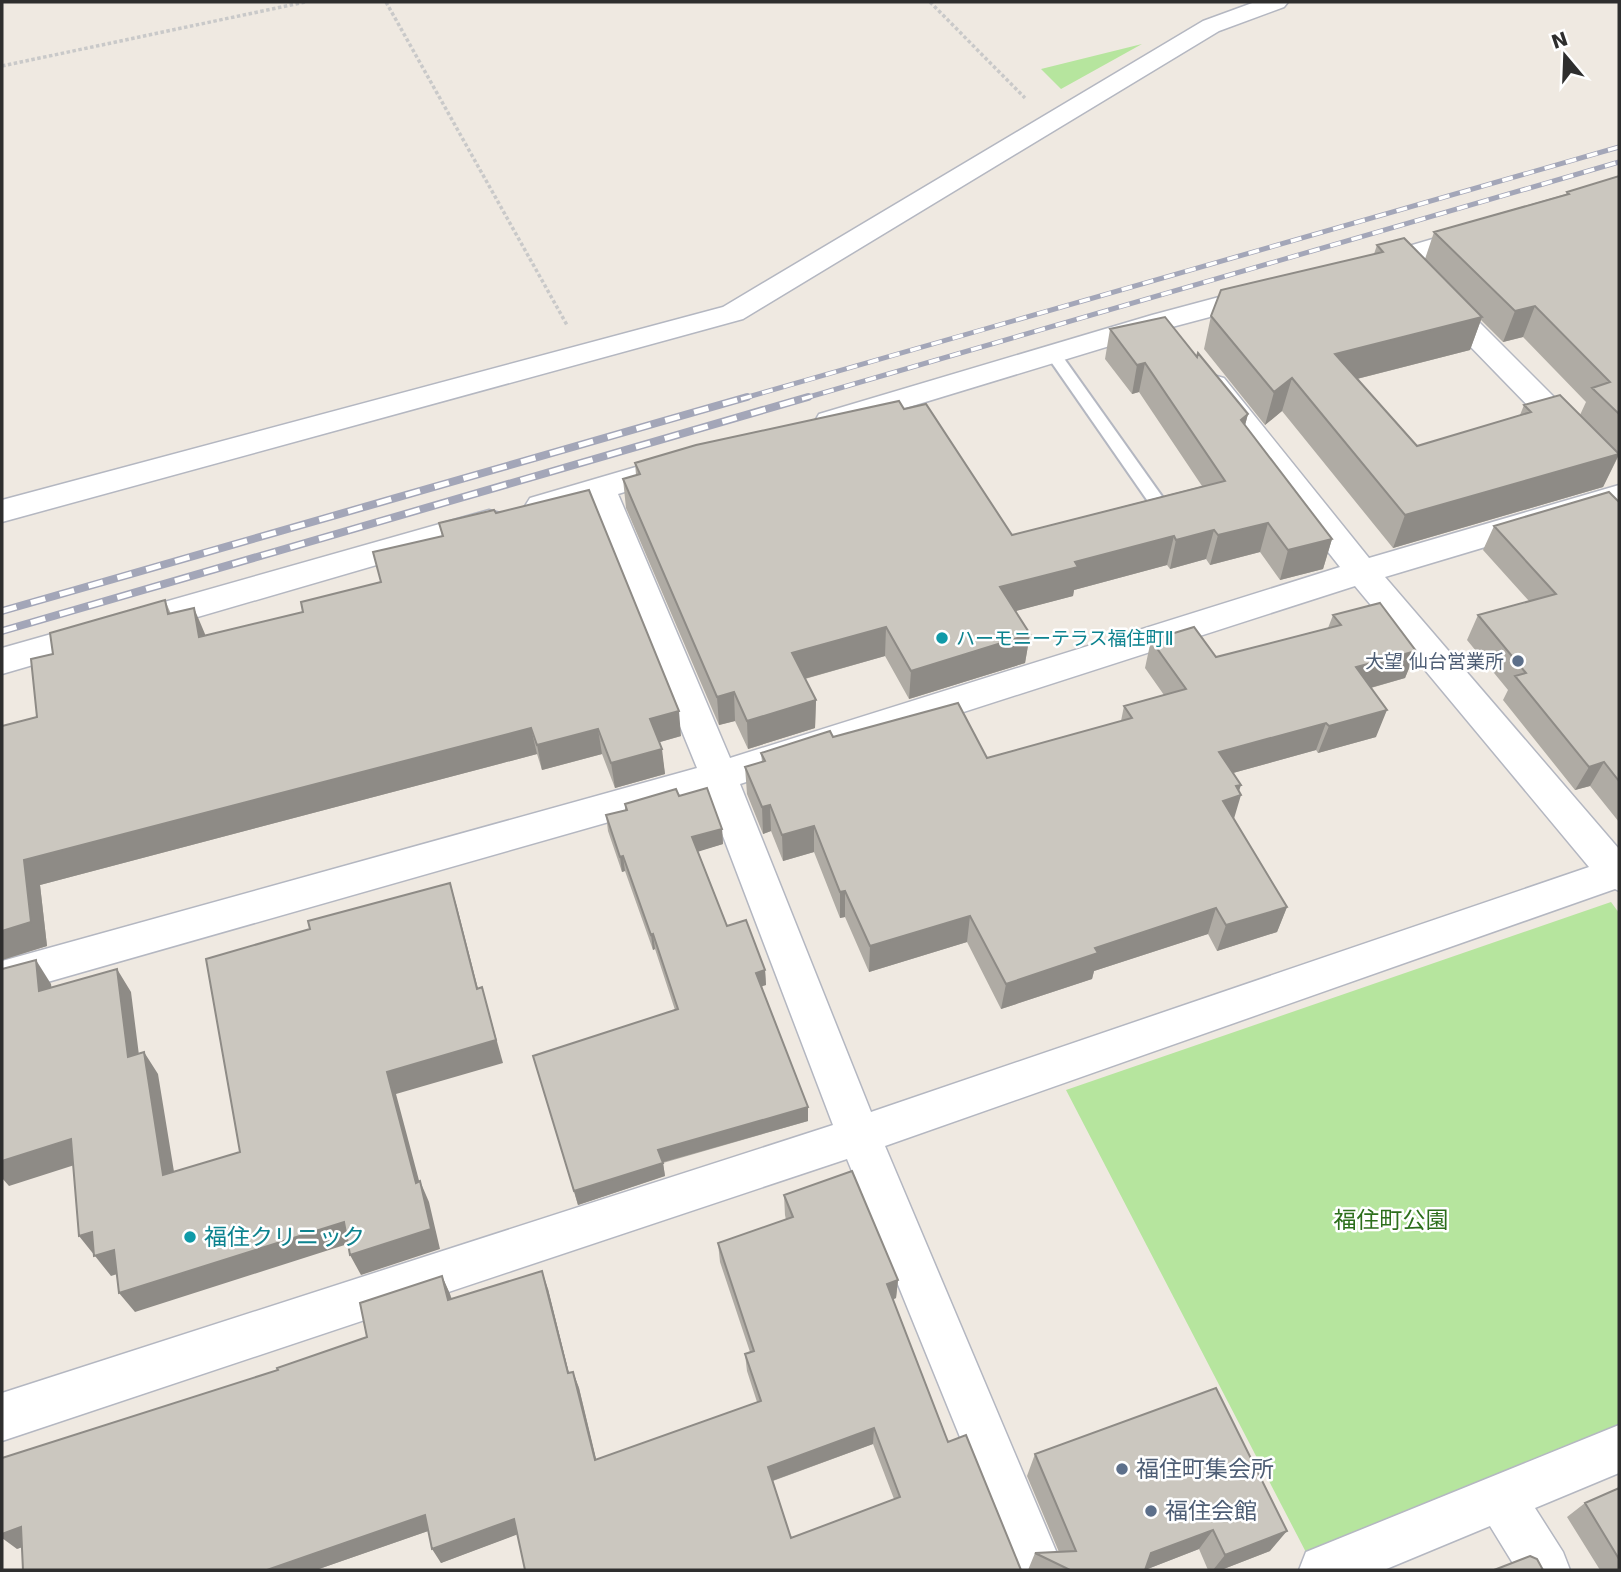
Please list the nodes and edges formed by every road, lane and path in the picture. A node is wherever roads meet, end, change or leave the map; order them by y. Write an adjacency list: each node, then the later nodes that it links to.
1 (305, 2): 5 (path)
2 (386, 2): 14 (path)
3 (930, 2): 7 (path)
4 (1276, 2): 7 (street)
5 (285, 4): 6 (path)
6 (2, 66)
7 (1049, 123): 14 (street)
8 (1503, 226): 9 (street)
9 (1400, 258): 10 (street); 17 (street)
10 (1347, 272)
11 (1294, 286): 12 (street)
12 (1179, 343): 13 (street); 21 (street)
13 (1053, 353): 15 (street); 19 (lane)
14 (583, 354): 20 (street)
15 (800, 429)
16 (693, 462): 18 (street)
17 (1612, 477): 21 (street)
18 (600, 490): 22 (street); 23 (street)
19 (1160, 506)
20 (2, 511)
21 (1363, 572): 23 (street); 24 (street)
22 (2, 661)
23 (719, 776): 25 (street); 26 (street)
24 (1619, 873): 26 (street)
25 (2, 978)
26 (859, 1136): 27 (street); 30 (street)
27 (2, 1417)
28 (1619, 1449): 29 (street)
29 (1501, 1498): 31 (street); 32 (street)
30 (1040, 1570)
31 (1324, 1570)
32 (1545, 1570)

